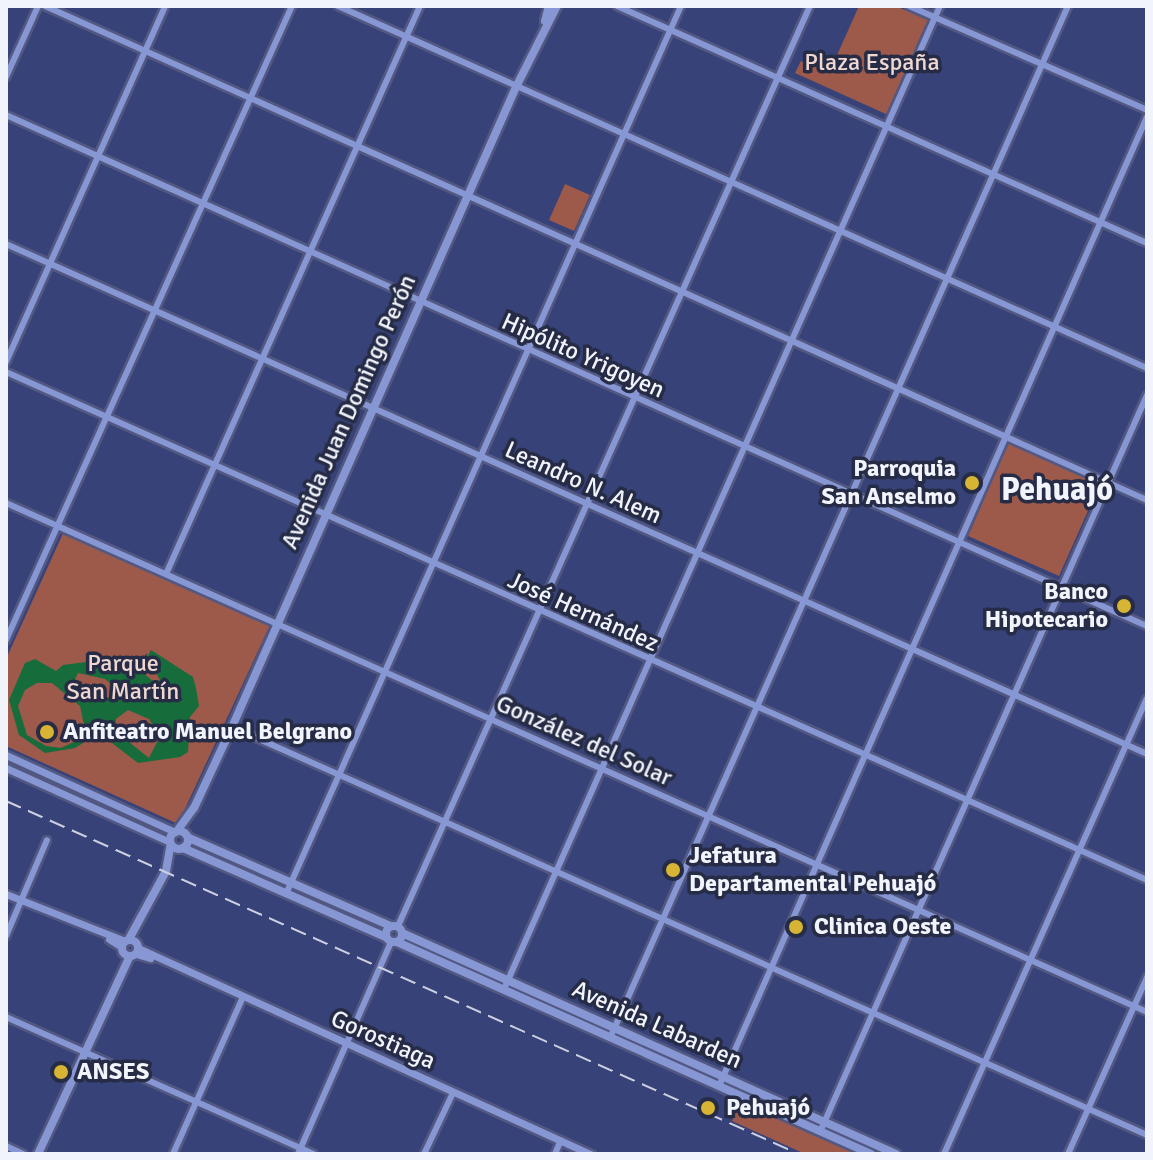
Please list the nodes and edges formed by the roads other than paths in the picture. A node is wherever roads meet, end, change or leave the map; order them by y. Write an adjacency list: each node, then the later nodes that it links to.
1 (38, 6): 21 (street)
2 (45, 6): 19 (street)
3 (165, 6): 19 (street)
4 (292, 6): 24 (street)
5 (338, 6): 18 (street)
6 (420, 6): 18 (street)
7 (549, 6): 17 (main road, Avenida Juan Domingo Perón)
8 (557, 6): 17 (main road, Avenida Juan Domingo Perón)
9 (617, 6): 16 (street)
10 (681, 6): 16 (street)
11 (810, 6): 22 (street)
12 (909, 6): 15 (street)
13 (940, 6): 15 (street)
14 (1068, 6): 20 (street)
15 (935, 18): 20 (street); 28 (street)
16 (671, 29): 22 (street); 29 (street)
17 (541, 33): 23 (main road, Avenida Juan Domingo Perón)
18 (406, 38): 23 (street); 30 (street)
19 (145, 51): 24 (street); 31 (street)
20 (1041, 65): 25 (street); 32 (street)
21 (6, 77)
22 (778, 77): 28 (street); 33 (street)
23 (516, 87): 29 (street); 34 (main road, Avenida Juan Domingo Perón)
24 (250, 98): 30 (street); 35 (street)
25 (1147, 110)
26 (6, 115): 31 (street, Hipólito Yrigoyen)
27 (1147, 117): 36 (street)
28 (887, 125): 32 (street); 37 (street)
29 (623, 135): 33 (street); 40 (street)
30 (358, 146): 34 (street); 41 (street)
31 (98, 156): 35 (street, Hipólito Yrigoyen); 42 (street)
32 (993, 173): 36 (street); 43 (street)
33 (731, 183): 37 (street); 44 (street)
34 (467, 196): 40 (street); 45 (main road, Avenida Juan Domingo Perón)
35 (203, 204): 41 (street, Hipólito Yrigoyen); 46 (street)
36 (1101, 221): 38 (street); 47 (street)
37 (839, 233): 43 (street); 48 (street)
38 (1147, 243)
39 (6, 244): 42 (street, Leandro N. Alem)
40 (575, 244): 44 (street); 49 (street)
41 (310, 252): 45 (street, Hipólito Yrigoyen); 50 (street)
42 (50, 263): 46 (street, Leandro N. Alem); 51 (street)
43 (946, 278): 47 (street); 54 (street)
44 (683, 291): 48 (street); 56 (street)
45 (420, 302): 49 (street, Hipólito Yrigoyen); 57 (main road, Avenida Juan Domingo Perón)
46 (155, 311): 50 (street, Leandro N. Alem); 58 (street)
47 (1054, 326): 52 (street); 59 (street)
48 (792, 340): 54 (street); 60 (street)
49 (528, 350): 56 (street, Hipólito Yrigoyen); 61 (street)
50 (262, 359): 57 (street, Leandro N. Alem); 62 (street)
51 (6, 362)
52 (1147, 368)
53 (6, 372): 58 (street, José Hernández)
54 (897, 388): 59 (street); 64 (street)
55 (1147, 395): 63 (street)
56 (634, 399): 60 (street, Hipólito Yrigoyen); 67 (street)
57 (372, 410): 61 (street, Leandro N. Alem); 68 (main road, Avenida Juan Domingo Perón)
58 (108, 417): 62 (street, José Hernández); 69 (street)
59 (1006, 435): 63 (street); 70 (street)
60 (744, 448): 64 (street, Hipólito Yrigoyen); 71 (street)
61 (481, 457): 67 (street, Leandro N. Alem); 72 (street)
62 (214, 466): 68 (street, José Hernández); 73 (street)
63 (1108, 483): 65 (street); 74 (street)
64 (850, 494): 70 (street, Hipólito Yrigoyen); 75 (street)
65 (1147, 500)
66 (6, 503): 69 (street, González del Solar)
67 (586, 505): 71 (street, Leandro N. Alem); 76 (street)
68 (324, 515): 72 (street, José Hernández); 77 (main road, Avenida Juan Domingo Perón)
69 (57, 526): 73 (street, González del Solar); 79 (street)
70 (958, 544): 74 (street, Hipólito Yrigoyen); 81 (street)
71 (697, 554): 75 (street, Leandro N. Alem); 82 (street)
72 (434, 564): 76 (street, José Hernández); 83 (street)
73 (166, 574): 77 (street, González del Solar)
74 (1062, 588): 78 (street, Hipólito Yrigoyen); 84 (street)
75 (803, 600): 81 (street, Leandro N. Alem); 86 (street)
76 (538, 612): 82 (street, José Hernández); 87 (street)
77 (278, 624): 83 (street, González del Solar); 88 (main road, Avenida Juan Domingo Perón)
78 (1147, 626)
79 (8, 628): 80 (street)
80 (6, 640)
81 (911, 649): 84 (street, Leandro N. Alem); 90 (street)
82 (649, 662): 86 (street, José Hernández); 94 (street)
83 (386, 672): 87 (street, González del Solar); 95 (street)
84 (1014, 697): 89 (street, Leandro N. Alem); 96 (street)
85 (1147, 699): 89 (street)
86 (756, 706): 90 (street, José Hernández); 98 (street)
87 (490, 719): 94 (street, González del Solar); 99 (street)
88 (232, 727): 95 (street); 97 (main road, Avenida Juan Domingo Perón)
89 (1127, 745): 91 (street, Leandro N. Alem); 105 (street)
90 (865, 752): 96 (street, José Hernández); 107 (street)
91 (1147, 754)
92 (6, 755): 100 (street)
93 (6, 768): 103 (street)
94 (602, 768): 98 (street, González del Solar); 108 (street)
95 (340, 775): 99 (street); 110 (street)
96 (968, 801): 105 (street, José Hernández); 114 (street)
97 (194, 808): 100 (main road, Avenida Juan Domingo Perón); 101 (main road, Avenida Juan Domingo Perón)
98 (707, 815): 107 (street, González del Solar); 115 (street)
99 (445, 823): 108 (street); 116 (street)
100 (176, 831): 101 (main road, Avenida Labarden); 103 (main road, Avenida Juan Domingo Perón)
101 (188, 837): 104 (main road, Avenida Juan Domingo Perón); 110 (main road, Avenida Labarden)
102 (47, 840): 113 (street)
103 (170, 843): 104 (main road, Avenida Labarden); 106 (main road)
104 (182, 849): 106 (main road, Avenida Juan Domingo Perón); 112 (main road, Avenida Labarden)
105 (1080, 849): 109 (street, José Hernández); 120 (street)
106 (169, 864): 119 (main road)
107 (816, 864): 114 (street, González del Solar); 121 (street)
108 (556, 872): 115 (street); 123 (street)
109 (1147, 880)
110 (291, 884): 112 (street); 116 (main road, Avenida Labarden)
111 (6, 894): 113 (street, Gorostiaga)
112 (286, 894): 118 (main road, Avenida Labarden)
113 (22, 901): 117 (street); 119 (street, Gorostiaga)
114 (920, 910): 120 (street, González del Solar); 127 (street)
115 (661, 919): 121 (street); 129 (street)
116 (397, 928): 118 (main road); 118 (main road); 123 (main road, Avenida Labarden)
117 (6, 936)
118 (391, 940): 123 (main road, Avenida Labarden); 130 (street)
119 (130, 947): 124 (street, Gorostiaga); 131 (main road)
120 (1031, 960): 125 (street, González del Solar); 132 (street)
121 (769, 967): 127 (street); 133 (street)
122 (1147, 977): 125 (street)
123 (506, 985): 129 (main road, Avenida Labarden)
124 (242, 999): 130 (street, Gorostiaga); 136 (street)
125 (1134, 1006): 126 (street, González del Solar); 137 (street)
126 (1147, 1012)
127 (873, 1014): 132 (street); 138 (street)
128 (6, 1017): 131 (street)
129 (612, 1033): 133 (main road, Avenida Labarden); 134 (main road, Avenida Labarden)
130 (346, 1045): 135 (street, Gorostiaga); 142 (street)
131 (83, 1054): 136 (street); 144 (main road)
132 (984, 1062): 137 (street); 152 (street)
133 (723, 1076): 134 (street); 138 (main road, Avenida Labarden)
134 (719, 1086): 138 (main road, Avenida Labarden)
135 (453, 1093): 140 (street, Gorostiaga); 147 (street)
136 (197, 1101): 142 (street); 145 (street)
137 (1089, 1108): 139 (street); 153 (street)
138 (822, 1128): 150 (main road, Avenida Labarden); 151 (main road, Avenida Labarden)
139 (1147, 1135)
140 (561, 1140): 148 (street); 149 (street, Gorostiaga)
141 (6, 1146): 143 (street)
142 (299, 1151): 146 (street)
143 (23, 1154)
144 (38, 1154)
145 (173, 1154)
146 (313, 1154)
147 (424, 1154)
148 (555, 1154)
149 (591, 1154)
150 (871, 1154)
151 (896, 1154)
152 (944, 1154)
153 (1068, 1154)

